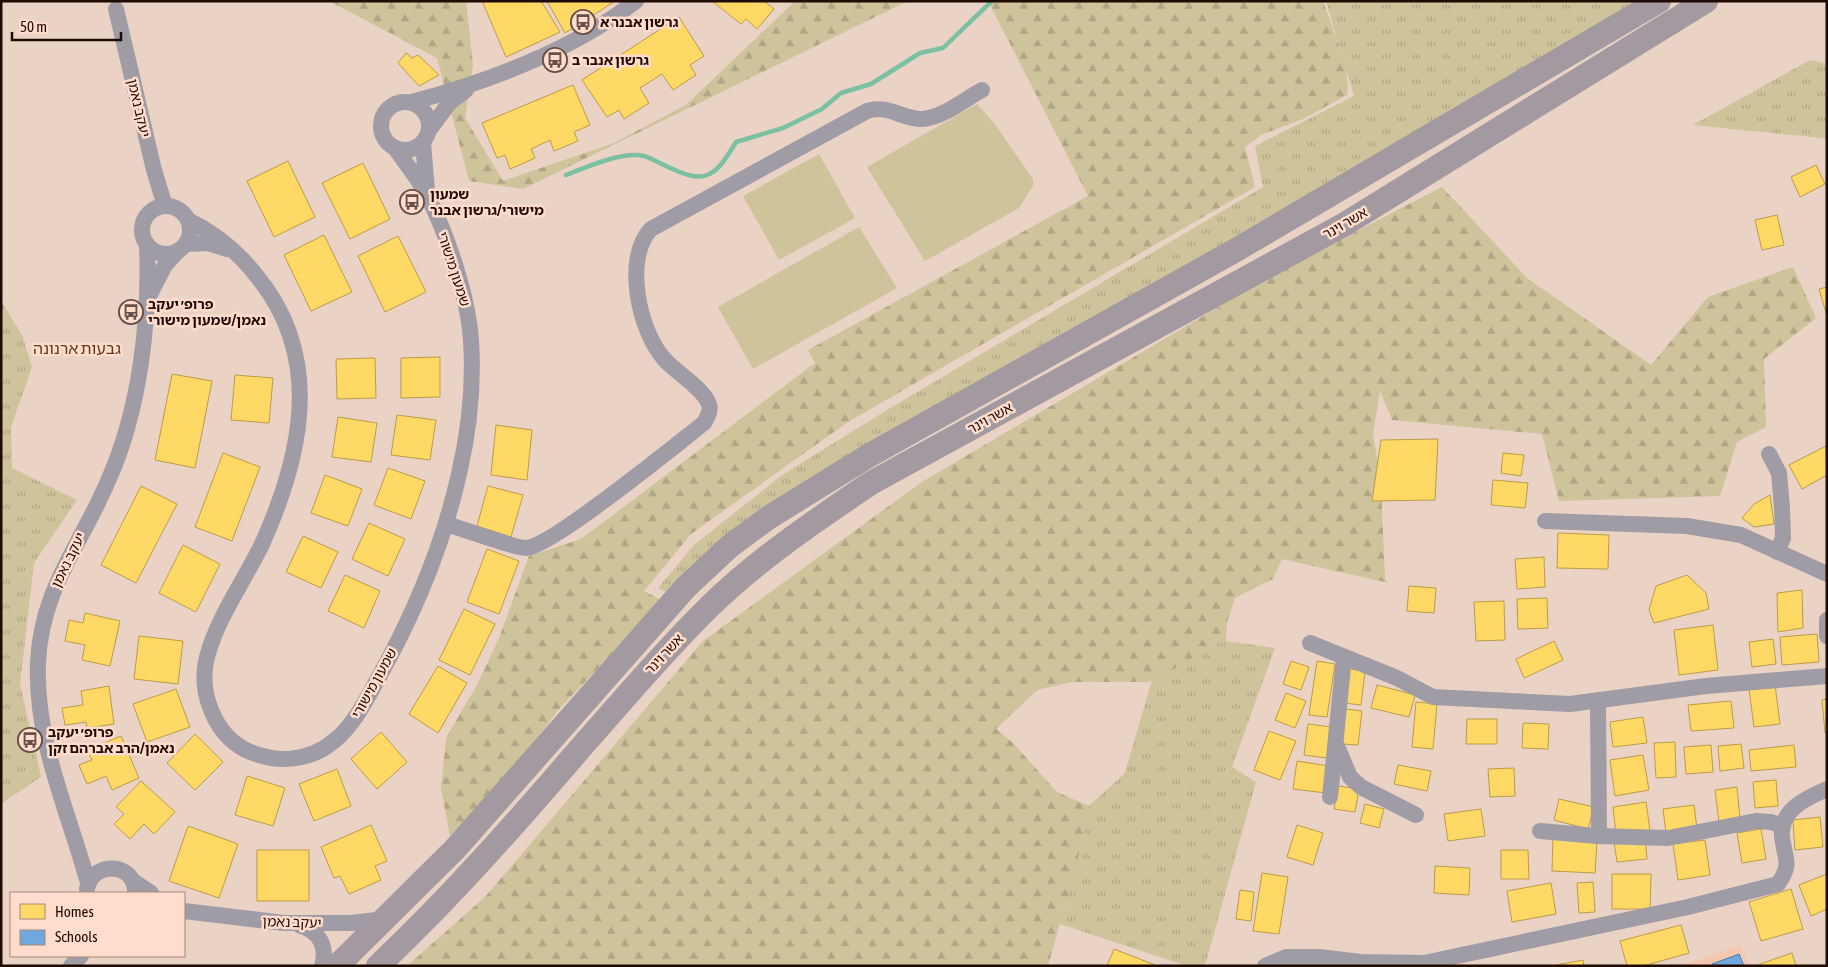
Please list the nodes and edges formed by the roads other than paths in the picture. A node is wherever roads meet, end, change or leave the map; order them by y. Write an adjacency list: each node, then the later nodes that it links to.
1 (636, 1): 5 (street)
2 (1659, 1): 41 (main road, אשר וינר)
3 (1706, 1): 47 (main road, אשר וינר)
4 (116, 9): 11 (street, יעקב נאמן)
5 (479, 82): 7 (street); 8 (street)
6 (982, 90): 19 (street)
7 (412, 102): 8 (street); 9 (street)
8 (427, 136): 9 (street); 10 (street, שמעון מישורי)
9 (395, 148): 10 (street, שמעון מישורי)
10 (429, 199): 19 (street, שמעון מישורי)
11 (165, 206): 12 (street); 13 (street)
12 (188, 220): 14 (street); 15 (street, שמעון מישורי)
13 (147, 244): 14 (street); 16 (street, יעקב נאמן)
14 (182, 247): 15 (street); 16 (street, יעקב נאמן)
15 (234, 251): 19 (street, שמעון מישורי)
16 (148, 299): 33 (street, יעקב נאמן)
17 (1769, 454): 20 (street)
18 (1545, 521): 20 (street)
19 (446, 524)
20 (1777, 552): 21 (street)
21 (1827, 574)
22 (1827, 620): 23 (street)
23 (1827, 636)
24 (1310, 643): 25 (street)
25 (1344, 657): 27 (street); 28 (street)
26 (1827, 676): 27 (street)
27 (1598, 701): 35 (street)
28 (1336, 743): 30 (street); 31 (street)
29 (1827, 790): 32 (street)
30 (1330, 797)
31 (1416, 815)
32 (1783, 826): 35 (street); 48 (street)
33 (71, 827): 36 (street, יעקב נאמן); 38 (street, יעקב נאמן)
34 (1540, 831): 35 (street)
35 (1600, 836)
36 (110, 868): 37 (street, יעקב נאמן); 38 (street)
37 (134, 887): 39 (street)
38 (88, 888)
39 (148, 892)
40 (189, 910): 42 (street, יעקב נאמן)
41 (386, 919): 42 (street, יעקב נאמן); 46 (main road, אשר וינר)
42 (292, 923): 45 (street)
43 (80, 957): 44 (street)
44 (71, 966)
45 (322, 966)
46 (337, 966)
47 (378, 966)
48 (1264, 966)

